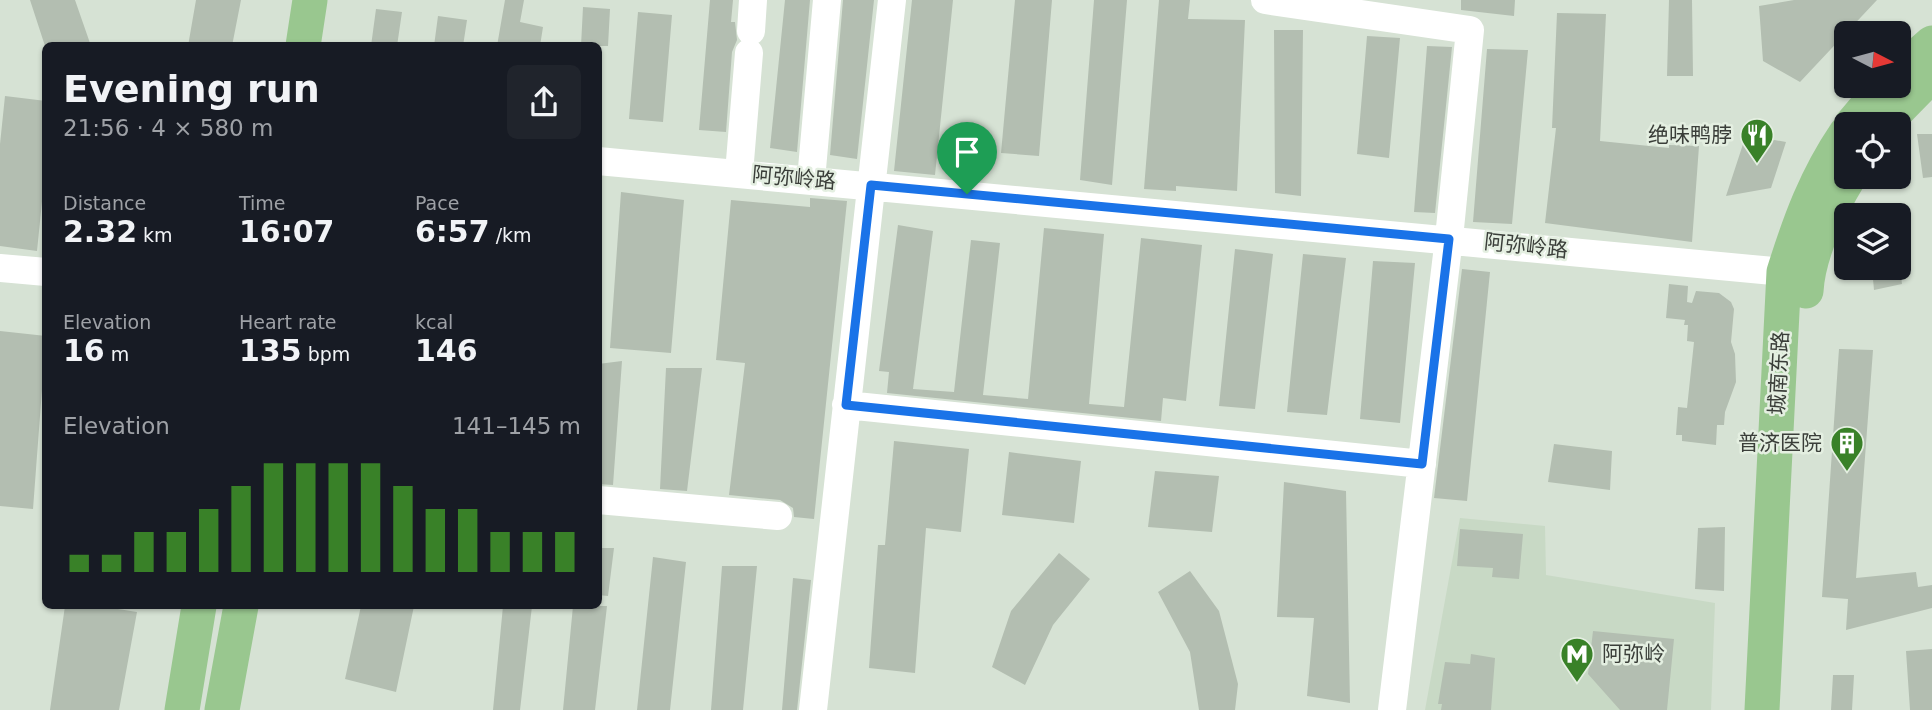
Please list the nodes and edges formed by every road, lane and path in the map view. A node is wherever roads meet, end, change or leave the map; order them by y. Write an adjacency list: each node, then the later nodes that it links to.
1 (310, 0): 7 (main road)
2 (335, 0): 8 (main road)
3 (753, 0): 17 (street)
4 (827, 0): 18 (street)
5 (892, 0): 19 (street)
6 (1265, 0): 21 (street)
7 (304, 42)
8 (328, 42)
9 (1932, 43): 10 (main road)
10 (1911, 61)
11 (1932, 75): 14 (main road)
12 (1874, 98): 13 (main road)
13 (1862, 112)
14 (1896, 112)
15 (1834, 152): 24 (main road, 城南东路)
16 (602, 161): 17 (street, 阿弥岭路)
17 (739, 173): 18 (street, 阿弥岭路)
18 (811, 180): 19 (street, 阿弥岭路)
19 (871, 185): 21 (street, 阿弥岭路); 25 (street)
20 (1844, 189): 40 (main road, 城南东路)
21 (1449, 239): 24 (street, 阿弥岭路); 26 (street)
22 (0, 268): 23 (street)
23 (42, 272)
24 (1784, 272): 39 (main road, 城南东路)
25 (846, 405): 26 (street); 37 (street)
26 (1422, 464): 38 (street)
27 (602, 500): 28 (street)
28 (778, 516)
29 (199, 609): 33 (main road)
30 (212, 609): 34 (main road)
31 (240, 609): 35 (main road)
32 (252, 609): 36 (main road)
33 (182, 710)
34 (195, 710)
35 (222, 710)
36 (235, 710)
37 (813, 710)
38 (1392, 710)
39 (1762, 710)
40 (1784, 710)

